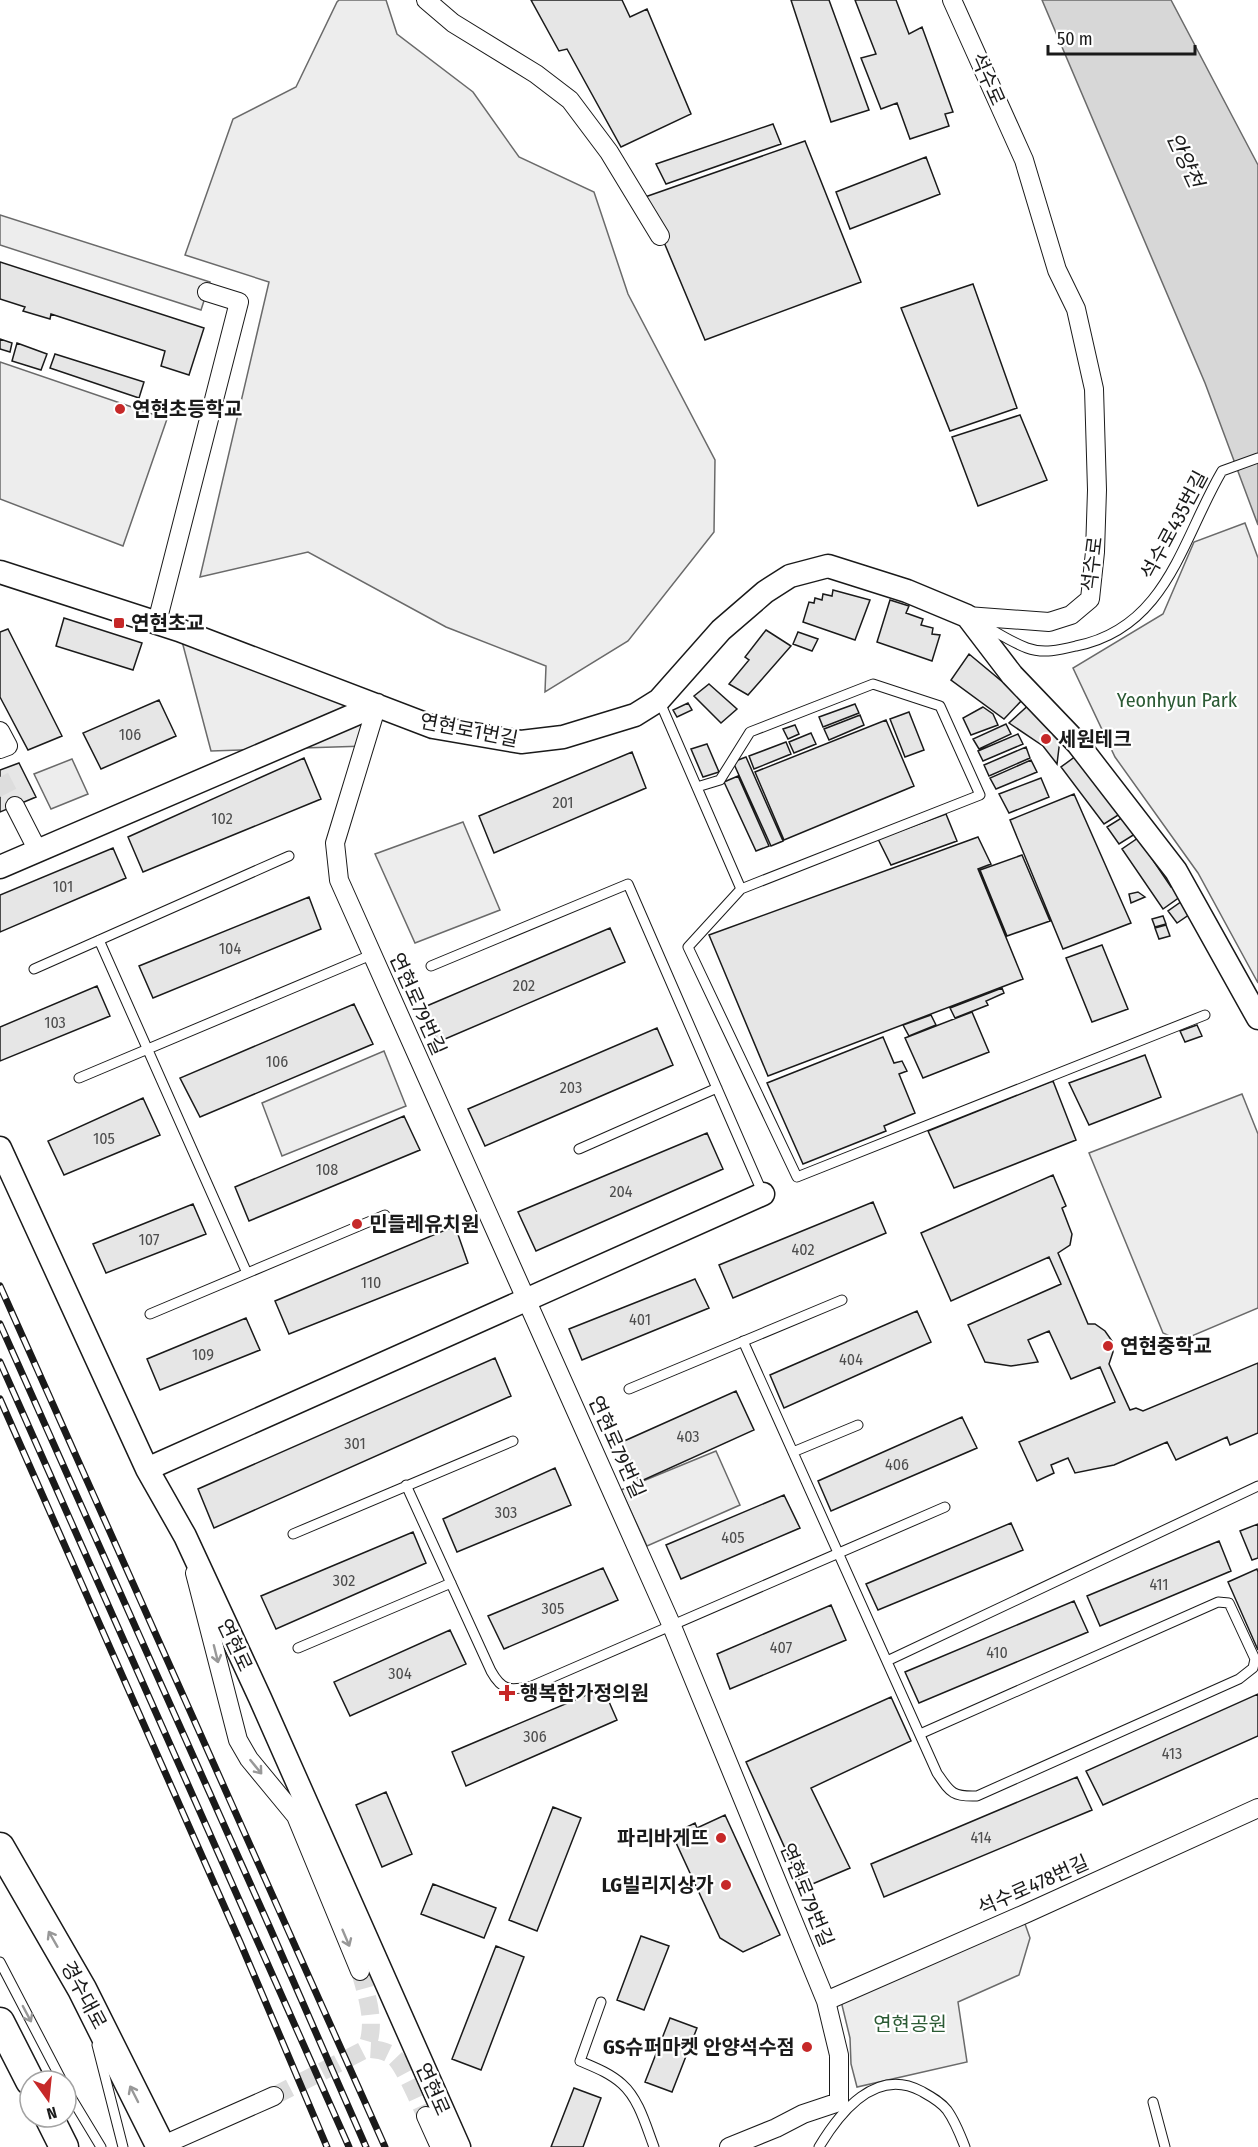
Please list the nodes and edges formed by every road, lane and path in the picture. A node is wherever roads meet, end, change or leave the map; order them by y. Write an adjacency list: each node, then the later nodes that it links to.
1 (426, 0): 3 (street)
2 (952, 0): 7 (street, 석수로)
3 (660, 237)
4 (207, 292): 8 (street)
5 (1258, 458): 7 (lane, 석수로435번길)
6 (0, 572): 8 (street, 연현로1번길)
7 (967, 616): 9 (street, 연현로1번길); 24 (street)
8 (157, 622): 10 (street, 연현로1번길)
9 (659, 700): 10 (street, 연현로1번길); 13 (lane)
10 (377, 705): 15 (street); 20 (street, 연현로79번길)
11 (0, 731): 12 (street)
12 (0, 749)
13 (698, 787): 18 (lane); 18 (lane)
14 (15, 806): 15 (street)
15 (38, 851): 17 (street)
16 (289, 856): 19 (lane)
17 (0, 867)
18 (741, 889): 23 (lane)
19 (99, 940): 22 (lane); 25 (lane)
20 (371, 955): 25 (lane); 33 (street, 연현로79번길)
21 (431, 966): 27 (lane)
22 (34, 969)
23 (1205, 1015)
24 (1258, 1018)
25 (148, 1049): 26 (lane); 32 (lane)
26 (79, 1078)
27 (717, 1088): 29 (lane); 30 (lane)
28 (0, 1148): 41 (street, 연현로)
29 (579, 1149)
30 (763, 1194): 33 (street)
31 (384, 1215): 32 (lane)
32 (247, 1273): 35 (lane)
33 (526, 1299): 41 (street); 49 (street, 연현로79번길)
34 (842, 1300): 36 (lane)
35 (150, 1314)
36 (743, 1341): 37 (lane); 40 (lane)
37 (629, 1389)
38 (858, 1425): 40 (lane)
39 (513, 1441): 42 (lane)
40 (793, 1452): 47 (lane)
41 (147, 1469): 46 (street, 연현로)
42 (406, 1485): 45 (lane); 48 (lane)
43 (1258, 1486): 51 (lane)
44 (945, 1507): 47 (lane)
45 (293, 1534)
46 (185, 1536): 52 (street, 연현로); 53 (street, one-way to 53)
47 (838, 1553): 49 (lane); 51 (lane)
48 (451, 1583): 49 (lane); 50 (lane)
49 (671, 1624): 60 (street, 연현로79번길)
50 (298, 1648)
51 (886, 1661): 54 (lane)
52 (260, 1698): 53 (street); 76 (street, 연현로)
53 (231, 1715): 58 (street, one-way to 58)
54 (920, 1734): 54 (lane)
55 (1258, 1808): 60 (street, 석수로478번길)
56 (0, 1847): 59 (main road, 경수대로, one-way to 56)
57 (0, 1962): 64 (lane, one-way to 64)
58 (360, 1971)
59 (82, 1989): 73 (lane); 74 (main road, 경수대로, one-way to 59)
60 (826, 2001): 70 (street, 연현로79번길)
61 (601, 2002): 77 (lane)
62 (0, 2022): 63 (main road)
63 (24, 2069)
64 (56, 2069)
65 (274, 2096): 74 (street)
66 (1153, 2102): 81 (lane)
67 (78, 2109): 72 (lane)
68 (426, 2116): 75 (street)
69 (55, 2129): 71 (main road)
70 (760, 2141): 78 (street, 연현로79번길)
71 (64, 2147)
72 (101, 2147)
73 (123, 2147)
74 (160, 2147)
75 (440, 2147)
76 (459, 2147)
77 (654, 2147)
78 (729, 2147)
79 (819, 2147): 80 (lane)
80 (965, 2147)
81 (1165, 2147)

